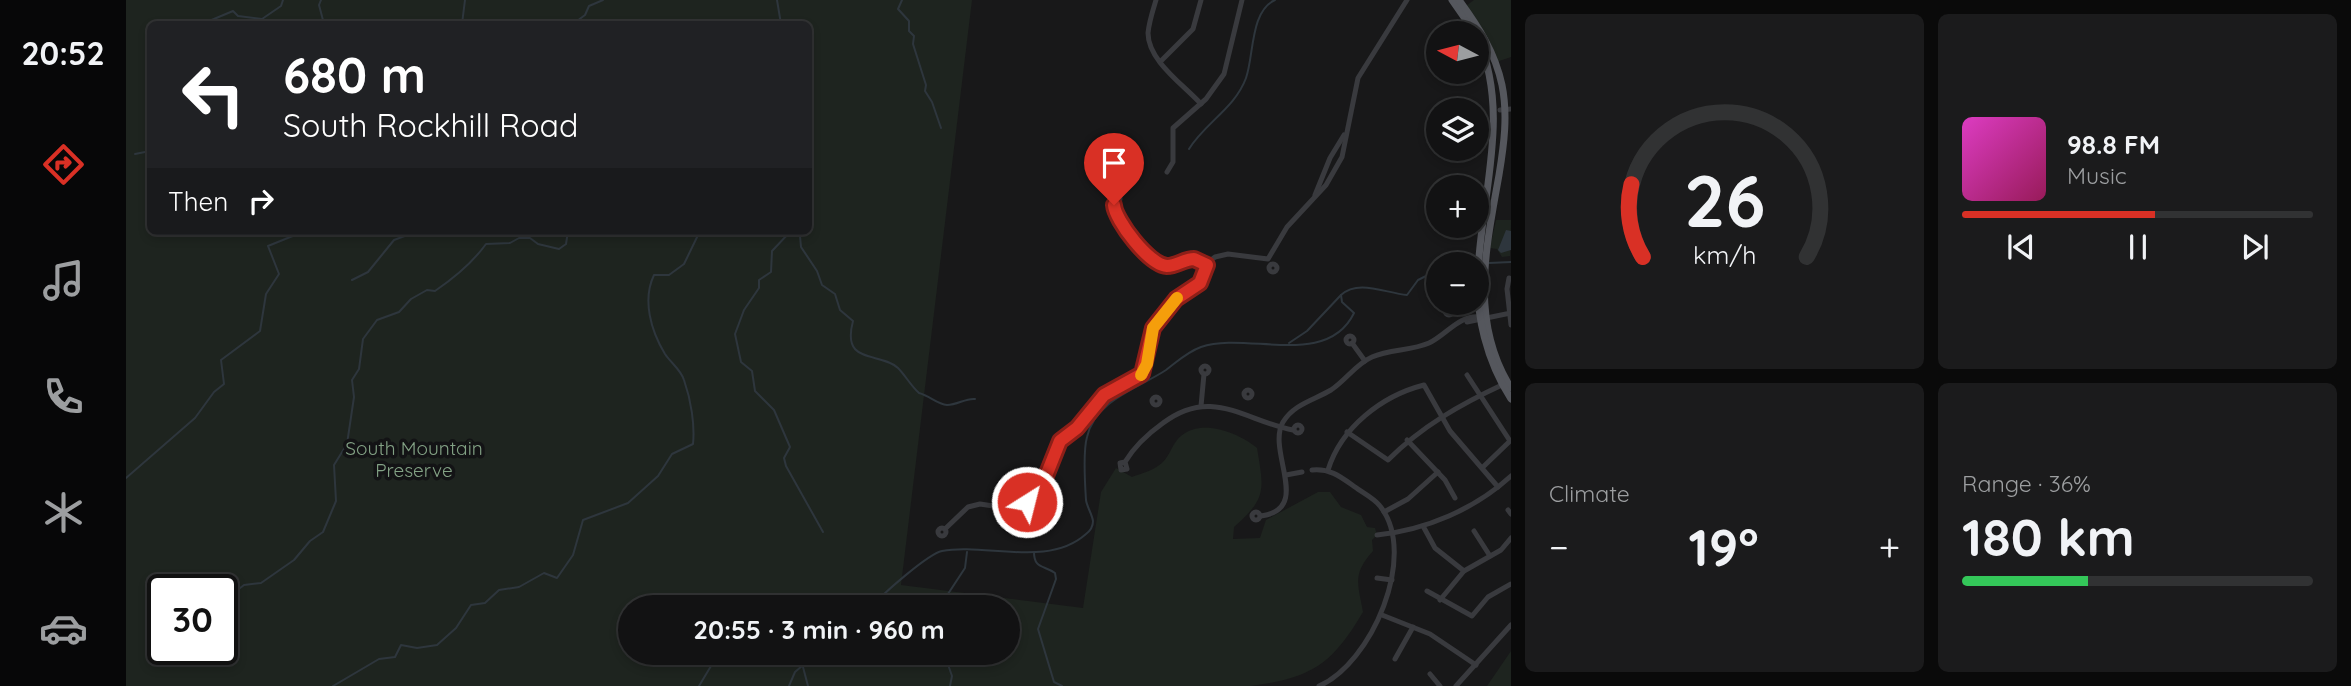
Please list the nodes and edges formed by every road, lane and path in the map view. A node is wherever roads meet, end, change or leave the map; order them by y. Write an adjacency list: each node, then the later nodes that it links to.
1 (1156, 0): 8 (street)
2 (1201, 0): 8 (street)
3 (1242, 0): 10 (street)
4 (1407, 0): 12 (street)
5 (1452, 0): 7 (main road)
6 (1459, 0): 11 (main road)
7 (1467, 21)
8 (1161, 61): 10 (street)
9 (1489, 62): 11 (main road)
10 (1201, 103): 15 (street)
11 (1506, 109): 18 (main road)
12 (1347, 129): 13 (street); 14 (street)
13 (1330, 158): 14 (street); 16 (street)
14 (1340, 162): 16 (street)
15 (1167, 172)
16 (1313, 200): 19 (street)
17 (1115, 203): 19 (street)
18 (1483, 252)
19 (1207, 265): 57 (street)
20 (1509, 278): 21 (street)
21 (1510, 313): 23 (street); 25 (street)
22 (1452, 315): 24 (street)
23 (1483, 317): 24 (street); 30 (main road)
24 (1457, 324): 27 (street)
25 (1511, 325)
26 (1352, 343): 27 (street)
27 (1365, 361): 39 (street)
28 (1204, 374): 35 (street)
29 (1466, 375): 31 (street)
30 (1507, 385): 31 (street); 33 (main road)
31 (1480, 396): 37 (street); 43 (street)
32 (1245, 397): 36 (street)
33 (1511, 399)
34 (1158, 405): 38 (street)
35 (1201, 407): 36 (street); 38 (street)
36 (1241, 412): 39 (street)
37 (1442, 416): 41 (street); 42 (street); 45 (street)
38 (1168, 419): 44 (street)
39 (1281, 426): 40 (street); 50 (street)
40 (1293, 430)
41 (1347, 432): 42 (street); 47 (street)
42 (1407, 440): 49 (street)
43 (1510, 441): 45 (street)
44 (1125, 462)
45 (1483, 467): 52 (street)
46 (1312, 470): 47 (street)
47 (1328, 471): 54 (street)
48 (1302, 472): 50 (street)
49 (1437, 472): 53 (street); 54 (street)
50 (1286, 475): 55 (street)
51 (1511, 476): 52 (street)
52 (1498, 487): 56 (street)
53 (1455, 498)
54 (1384, 512): 59 (street)
55 (1261, 516)
56 (1423, 526): 59 (street); 63 (street)
57 (945, 529)
58 (1474, 531): 62 (street)
59 (1390, 534): 60 (street); 65 (street)
60 (1377, 535)
61 (1511, 538): 62 (street)
62 (1490, 556): 63 (street)
63 (1464, 571): 68 (street)
64 (1377, 578): 65 (street)
65 (1392, 580): 69 (street)
66 (1511, 584): 68 (street)
67 (1427, 591): 68 (street)
68 (1440, 600)
69 (1382, 615): 71 (street); 75 (street)
70 (1511, 625): 73 (street)
71 (1413, 627): 72 (street); 73 (street)
72 (1395, 659)
73 (1476, 666): 77 (street)
74 (1430, 674): 76 (street)
75 (1319, 686)
76 (1440, 686)
77 (1456, 686)

